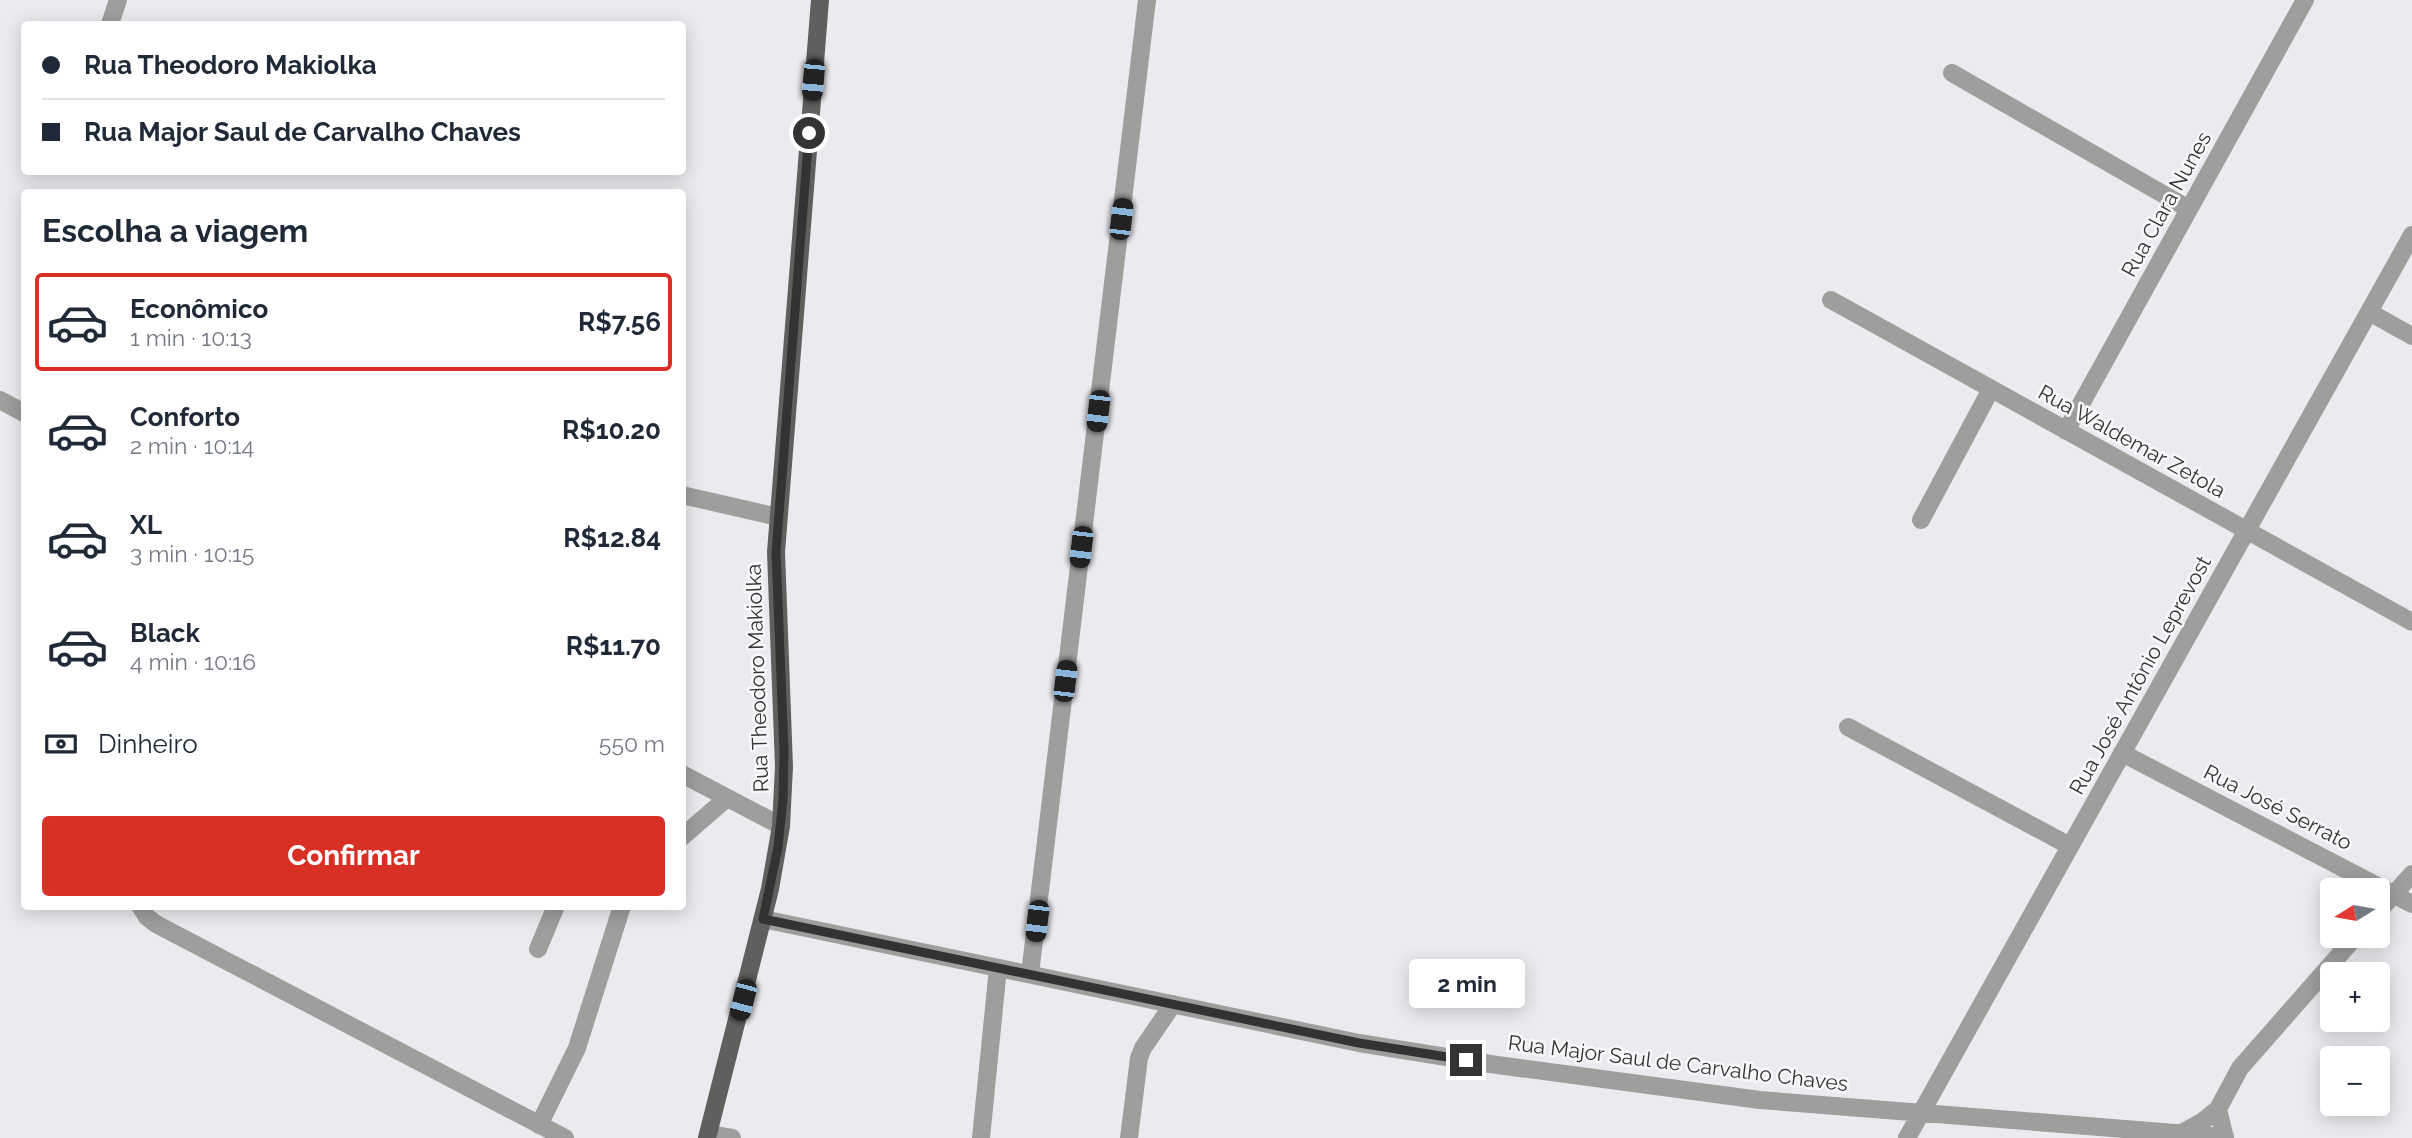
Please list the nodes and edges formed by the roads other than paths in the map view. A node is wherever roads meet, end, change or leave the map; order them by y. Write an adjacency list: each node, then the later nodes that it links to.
1 (118, 0): 5 (street)
2 (820, 0): 17 (main road, Rua Theodoro Makiolka)
3 (1147, 0): 39 (street)
4 (2305, 0): 7 (street, Rua Clara Nunes)
5 (111, 21)
6 (1952, 73): 7 (street)
7 (2189, 209): 15 (street, Rua Clara Nunes)
8 (2412, 235): 10 (street, Rua José Antônio Leprevost)
9 (1831, 300): 12 (street, Rua Waldemar Zetola)
10 (2369, 312): 11 (street); 19 (street, Rua José Antônio Leprevost)
11 (2412, 336)
12 (1991, 389): 15 (street, Rua Waldemar Zetola); 18 (street)
13 (0, 400): 14 (street)
14 (21, 410)
15 (2066, 430): 19 (street, Rua Waldemar Zetola)
16 (686, 496): 17 (street)
17 (778, 517): 25 (main road, Rua Theodoro Makiolka)
18 (1921, 520)
19 (2247, 531): 20 (street, Rua Waldemar Zetola); 22 (street, Rua José Antônio Leprevost)
20 (2412, 622)
21 (1847, 727): 27 (street)
22 (2122, 753): 27 (street, Rua José Antônio Leprevost); 29 (street, Rua José Serrato)
23 (686, 776): 24 (street)
24 (727, 798): 25 (street); 26 (street)
25 (781, 826): 35 (main road, Rua Theodoro Makiolka)
26 (686, 834)
27 (2070, 846): 42 (street, Rua José Antônio Leprevost)
28 (2412, 874): 29 (street)
29 (2396, 893): 30 (street); 31 (street, Rua José Serrato)
30 (2390, 899)
31 (2412, 904)
32 (143, 910): 43 (street)
33 (554, 910): 37 (street)
34 (621, 910): 43 (street)
35 (763, 919): 38 (street, Rua Major Saul de Carvalho Chaves); 46 (main road, Rua Theodoro Makiolka)
36 (2345, 948): 41 (street)
37 (537, 949)
38 (999, 968): 39 (street, Rua Major Saul de Carvalho Chaves); 50 (street)
39 (1030, 974): 40 (street, Rua Major Saul de Carvalho Chaves)
40 (1173, 1004): 42 (street, Rua Major Saul de Carvalho Chaves); 51 (street)
41 (2218, 1109): 45 (street); 47 (street)
42 (1922, 1111): 44 (street, Rua Major Saul de Carvalho Chaves); 52 (street, Rua José Antônio Leprevost)
43 (539, 1125): 48 (street)
44 (2029, 1130): 45 (street, Rua Major Saul de Carvalho Chaves)
45 (2180, 1134): 47 (street, Rua Major Saul de Carvalho Chaves)
46 (708, 1136): 49 (street)
47 (2225, 1137)
48 (565, 1138)
49 (732, 1138)
50 (981, 1138)
51 (1129, 1138)
52 (1907, 1138)

